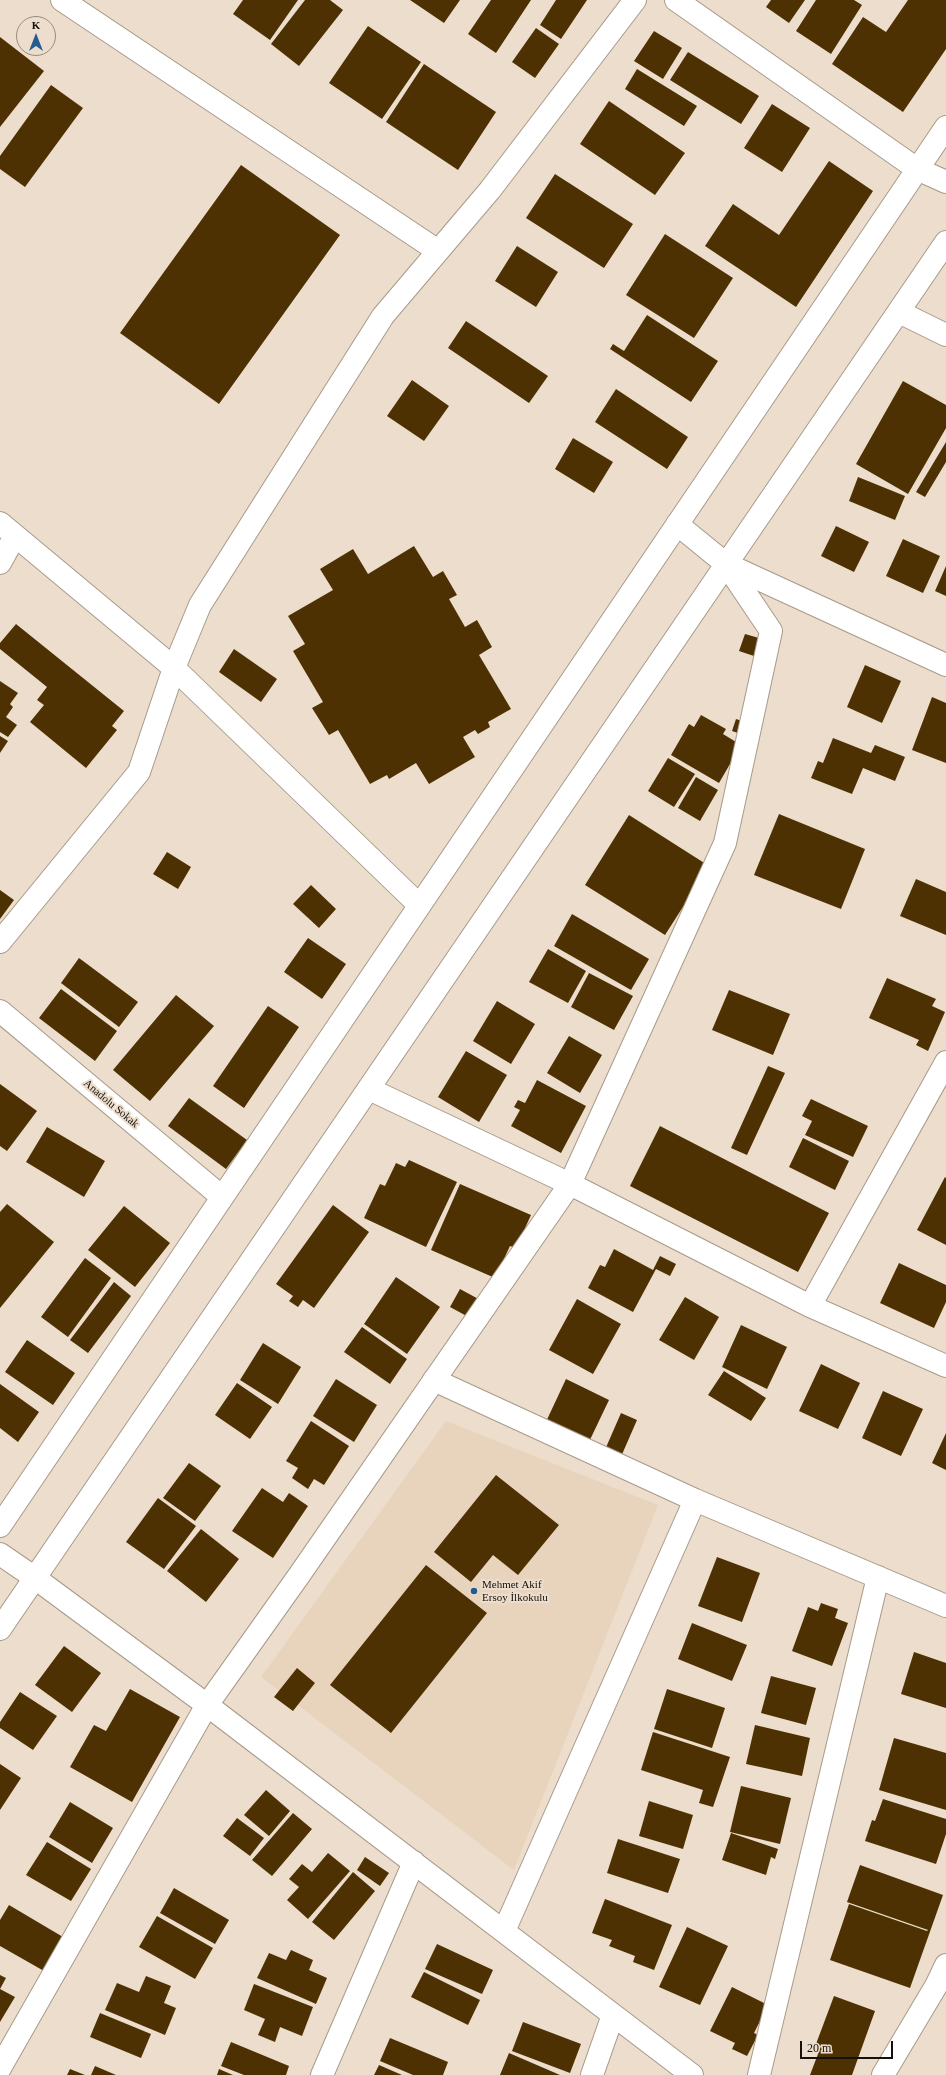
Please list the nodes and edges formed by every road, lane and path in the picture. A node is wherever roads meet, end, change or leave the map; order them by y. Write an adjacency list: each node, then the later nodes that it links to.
1 (62, 0): 8 (street)
2 (636, 0): 8 (street)
3 (676, 0): 5 (street)
4 (946, 127): 5 (street)
5 (917, 169): 6 (street); 11 (street)
6 (946, 182)
7 (946, 242): 9 (street)
8 (438, 251): 16 (street)
9 (899, 312): 10 (street); 14 (street)
10 (946, 335)
11 (677, 524): 14 (street); 17 (street)
12 (8, 530): 13 (street); 16 (street)
13 (0, 563)
14 (726, 564): 15 (street); 21 (street); 22 (street)
15 (946, 665)
16 (174, 668): 17 (street); 18 (street)
17 (419, 905): 23 (street)
18 (0, 942)
19 (0, 1012): 23 (street, Anadolu Sokak)
20 (946, 1062): 24 (street)
21 (369, 1089): 22 (street); 31 (street)
22 (570, 1184): 24 (street); 26 (street)
23 (222, 1197): 28 (street)
24 (810, 1306): 25 (street)
25 (946, 1366)
26 (434, 1380): 27 (street); 34 (street)
27 (695, 1500): 30 (street); 36 (street)
28 (0, 1526)
29 (0, 1554): 31 (street)
30 (878, 1577): 32 (street); 44 (street)
31 (35, 1578): 33 (street); 34 (street)
32 (946, 1606)
33 (0, 1629)
34 (207, 1704): 35 (street); 40 (street)
35 (414, 1862): 36 (street); 41 (street)
36 (504, 1931): 39 (street)
37 (946, 1965): 38 (street)
38 (941, 1992): 45 (street)
39 (613, 2014): 42 (street); 43 (street)
40 (0, 2068)
41 (322, 2075)
42 (592, 2075)
43 (692, 2075)
44 (759, 2075)
45 (883, 2075)

